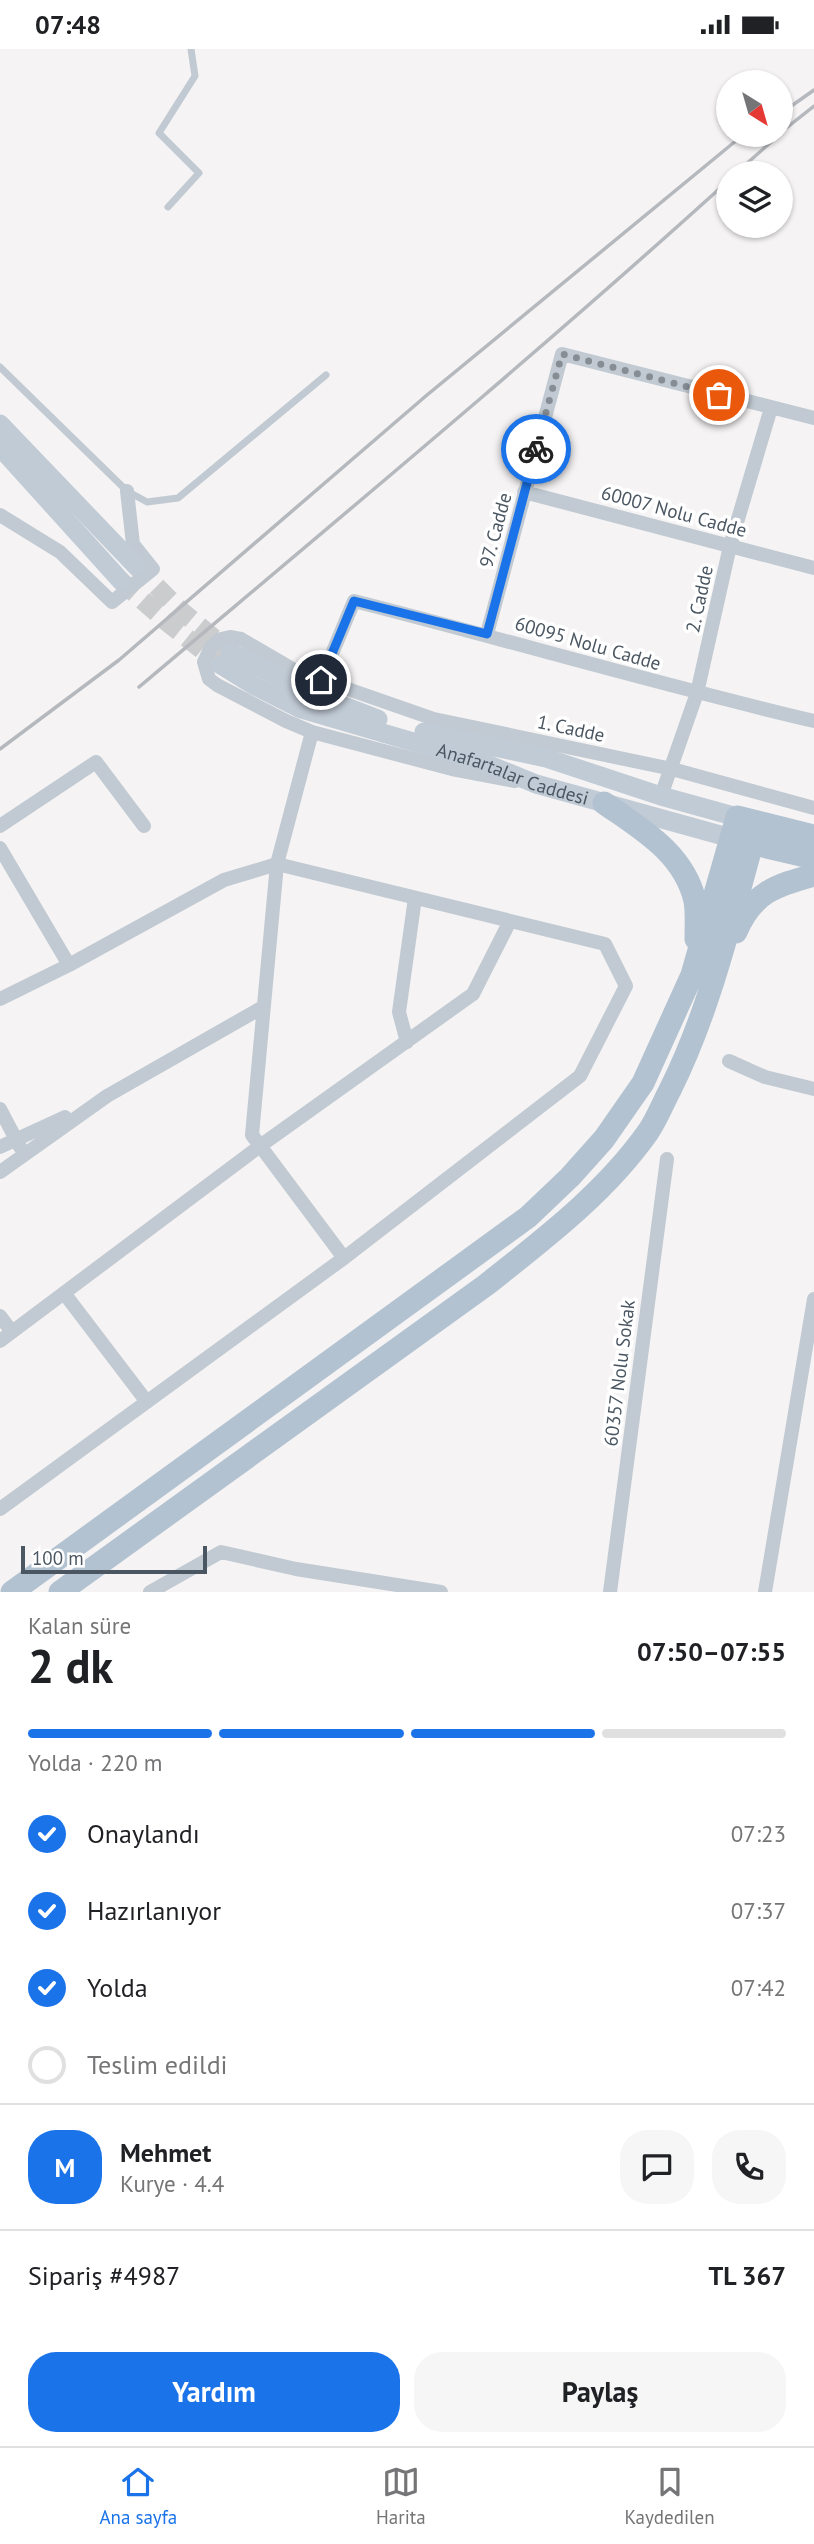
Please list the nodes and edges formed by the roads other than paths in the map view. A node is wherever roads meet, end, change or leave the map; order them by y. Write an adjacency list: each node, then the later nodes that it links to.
1 (191, 49): 2 (lane)
2 (168, 207)
3 (0, 366): 9 (lane)
4 (326, 375): 9 (lane)
5 (771, 408): 6 (street); 10 (street, 97. Cadde); 12 (street, 2. Cadde)
6 (814, 418)
7 (0, 424): 13 (main road)
8 (0, 447): 15 (main road)
9 (127, 491): 11 (street)
10 (524, 492): 12 (street, 60007 Nolu Cadde); 16 (street, 97. Cadde)
11 (0, 515)
12 (730, 546): 14 (street, 60007 Nolu Cadde); 18 (street, 2. Cadde)
13 (136, 566)
14 (814, 568)
15 (121, 581)
16 (487, 634): 17 (street, 60095 Nolu Cadde); 18 (street, 60095 Nolu Cadde)
17 (321, 680): 20 (street, 1. Cadde); 21 (street, 1. Cadde)
18 (697, 694): 19 (street, 60095 Nolu Cadde); 21 (street, 2. Cadde)
19 (814, 720)
20 (312, 732): 22 (street); 32 (street)
21 (672, 769): 23 (street, 2. Cadde); 25 (street, 1. Cadde)
22 (536, 783): 23 (main road, Anafartalar Caddesi); 24 (main road, Anafartalar Caddesi)
23 (661, 796): 28 (main road, Anafartalar Caddesi)
24 (604, 803): 28 (main road, Anafartalar Caddesi); 36 (main road)
25 (814, 808)
26 (144, 825): 27 (street)
27 (0, 826)
28 (744, 830): 29 (main road, Anafartalar Caddesi); 31 (main road, Anafartalar Caddesi); 36 (main road)
29 (814, 837)
30 (0, 848): 37 (street)
31 (814, 857)
32 (276, 864): 34 (street); 37 (street); 39 (street)
33 (814, 875): 36 (main road)
34 (415, 898): 35 (street); 40 (street)
35 (510, 921): 40 (street); 49 (street)
36 (707, 964): 56 (main road); 57 (main road)
37 (69, 965): 38 (street)
38 (0, 999)
39 (264, 1007): 44 (street); 46 (street)
40 (407, 1042): 44 (street)
41 (729, 1061): 42 (street)
42 (814, 1089)
43 (0, 1109): 46 (street)
44 (260, 1146): 49 (street); 50 (street)
45 (0, 1147): 46 (street)
46 (20, 1148): 48 (street)
47 (667, 1159): 60 (street, 60357 Nolu Sokak)
48 (0, 1172)
49 (344, 1258): 54 (street)
50 (64, 1293): 53 (street); 54 (street)
51 (814, 1299): 61 (street)
52 (0, 1316): 53 (street)
53 (6, 1337)
54 (147, 1402): 55 (street)
55 (0, 1509)
56 (12, 1592)
57 (60, 1592)
58 (150, 1592): 59 (street)
59 (441, 1592)
60 (610, 1592)
61 (765, 1592)

